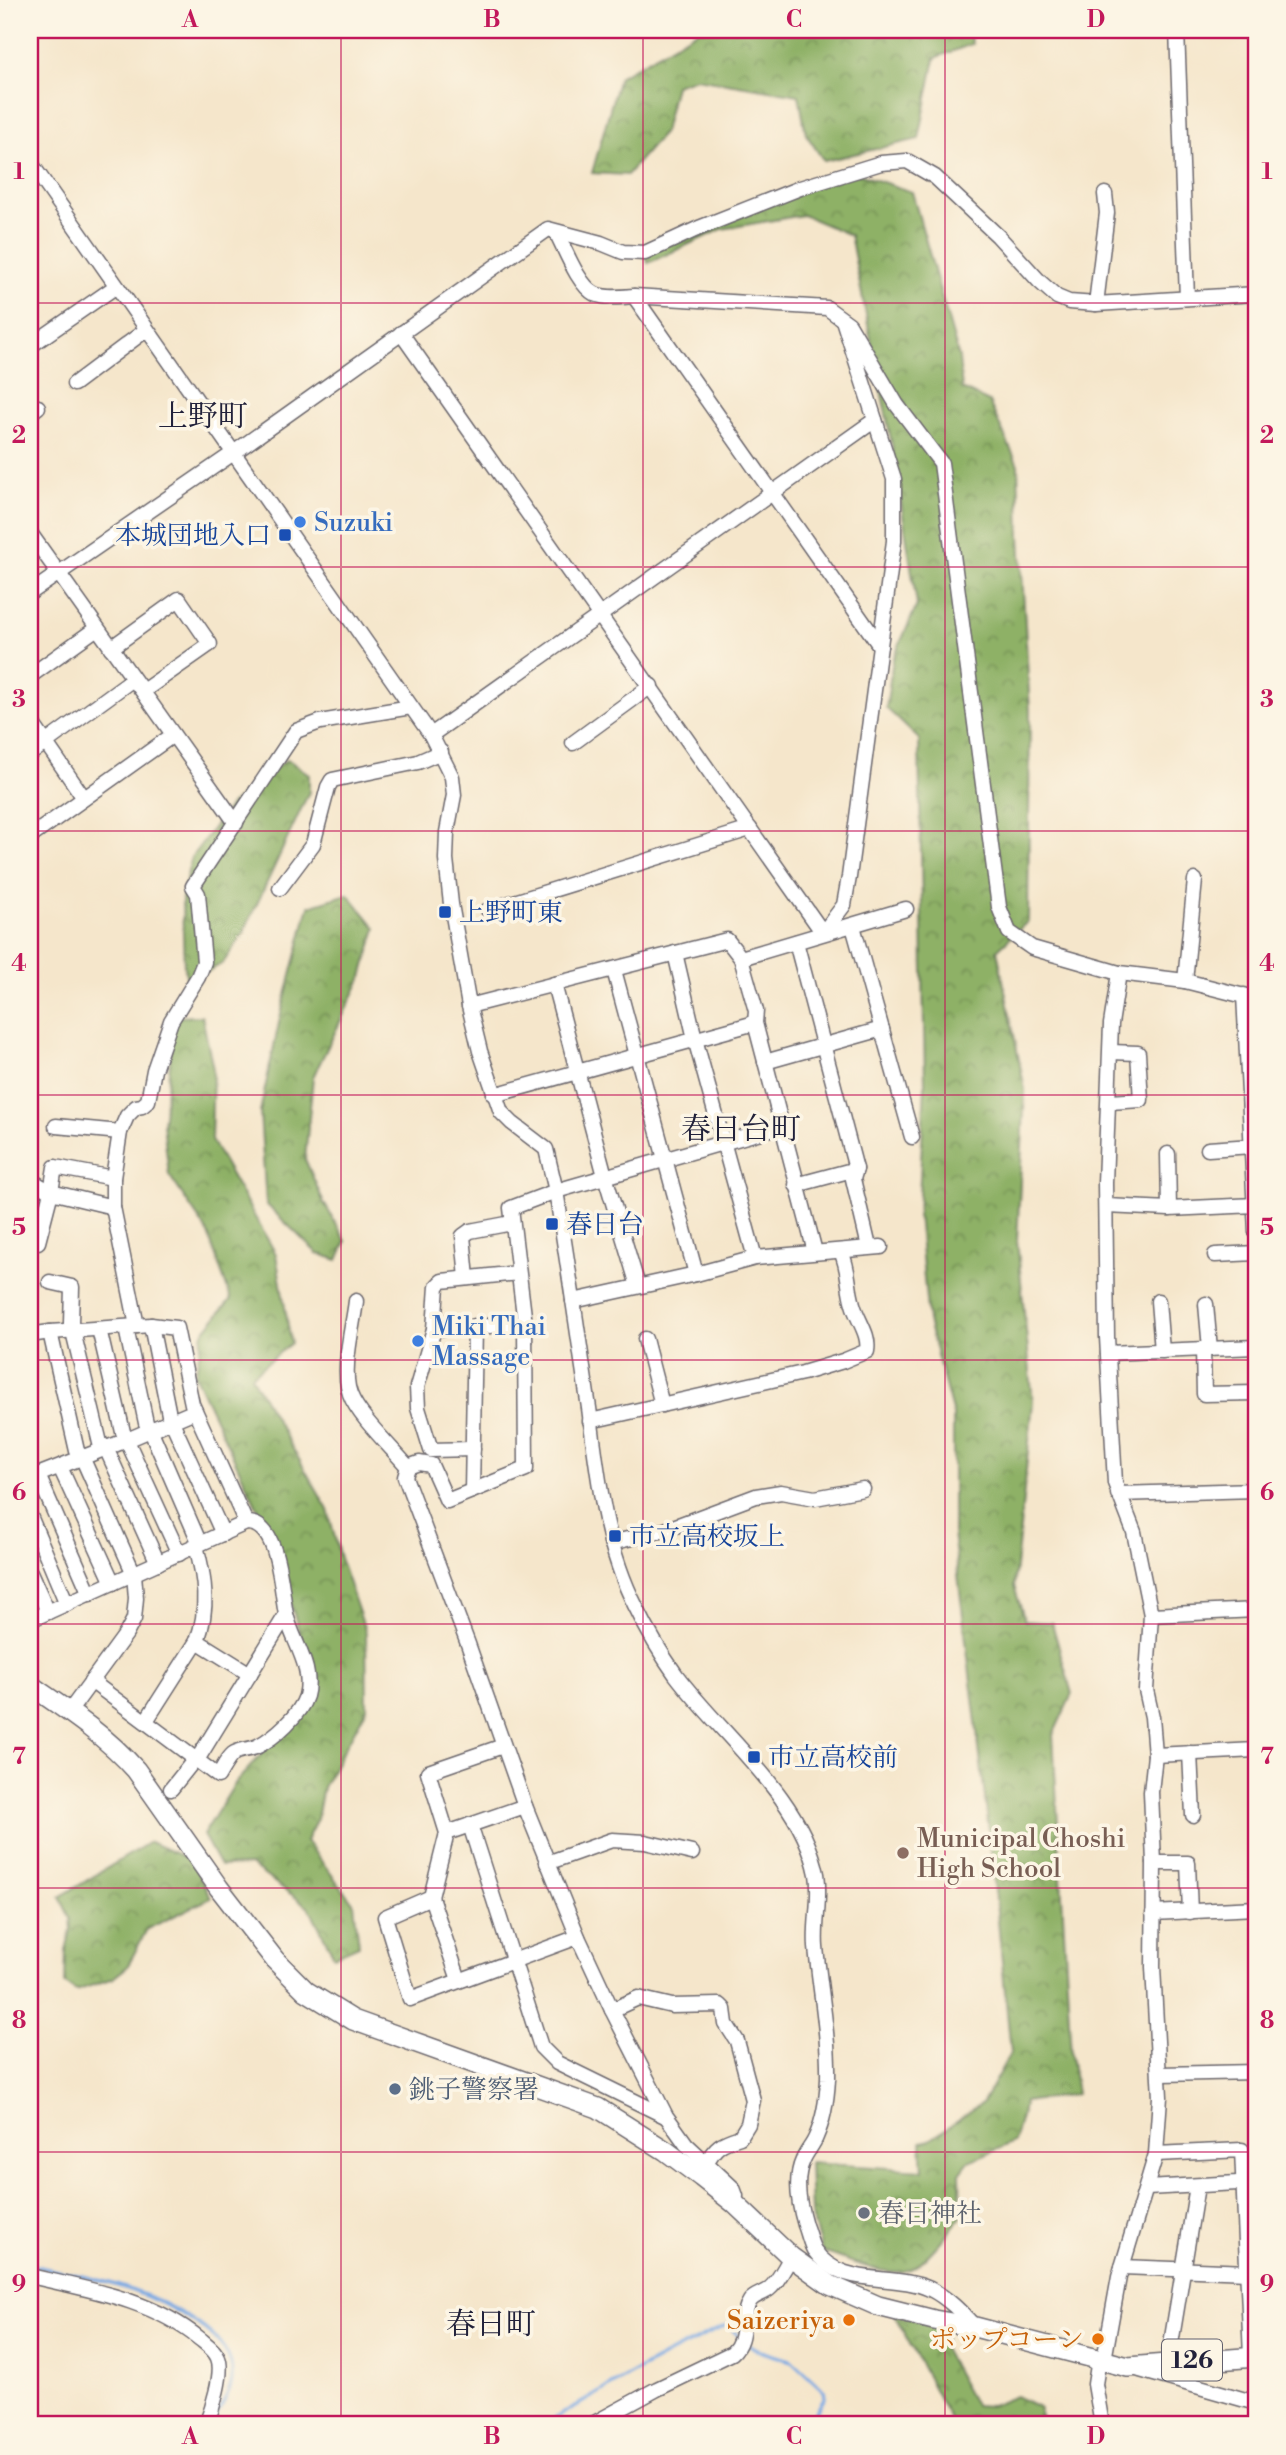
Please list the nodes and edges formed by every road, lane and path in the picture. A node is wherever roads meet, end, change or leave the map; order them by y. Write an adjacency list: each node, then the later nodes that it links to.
1 (1177, 30): 8 (street)
2 (30, 162): 5 (street)
3 (1105, 194): 9 (street)
4 (556, 232): 7 (street); 9 (street); 12 (street)
5 (115, 287): 11 (street); 13 (street)
6 (1256, 294): 8 (street)
7 (634, 296): 10 (street); 17 (street)
8 (1187, 298): 9 (street)
9 (1096, 304)
10 (843, 320): 15 (street); 51 (street)
11 (146, 330): 14 (street); 16 (street)
12 (401, 333): 16 (street); 21 (street)
13 (30, 346)
14 (74, 384)
15 (875, 420): 17 (street); 23 (street)
16 (232, 454): 19 (street); 29 (street)
17 (771, 493): 21 (street); 23 (street)
18 (30, 533): 19 (street)
19 (58, 573): 20 (street); 22 (street)
20 (30, 593)
21 (600, 614): 27 (street); 32 (street)
22 (97, 628): 24 (street); 25 (street)
23 (880, 646): 46 (street)
24 (111, 648): 26 (street); 28 (street)
25 (30, 676)
26 (133, 678): 28 (street); 33 (street)
27 (651, 686): 34 (street); 39 (street)
28 (142, 691): 31 (street)
29 (411, 707): 32 (street); 38 (street)
30 (30, 720): 33 (street)
31 (173, 735): 37 (street); 38 (street)
32 (430, 735): 35 (street)
33 (46, 742): 36 (street); 37 (street)
34 (573, 743)
35 (441, 752): 42 (street); 55 (street)
36 (30, 754)
37 (84, 798): 40 (street)
38 (236, 823): 68 (street)
39 (750, 829): 44 (street); 46 (street)
40 (30, 837)
41 (1195, 880): 52 (street)
42 (280, 888)
43 (906, 909): 45 (street)
44 (488, 910)
45 (852, 926): 46 (street); 57 (street)
46 (823, 933): 47 (street)
47 (796, 942): 49 (street); 59 (street)
48 (675, 953): 49 (street); 50 (street); 58 (street)
49 (741, 958): 56 (street)
50 (614, 970): 53 (street); 61 (street)
51 (1119, 974): 52 (street); 60 (street)
52 (1185, 981): 54 (street)
53 (554, 984): 55 (street); 63 (street)
54 (1250, 997): 71 (street)
55 (470, 1006): 64 (street)
56 (755, 1023): 58 (street); 62 (street)
57 (882, 1029): 59 (street); 69 (street)
58 (695, 1039): 61 (street); 70 (street)
59 (823, 1046): 62 (street); 75 (street)
60 (1111, 1052): 65 (street); 65 (street)
61 (639, 1055): 63 (street); 74 (street)
62 (765, 1062): 67 (street)
63 (577, 1071): 64 (street); 76 (street)
64 (494, 1095): 80 (street)
65 (1110, 1102): 83 (street)
66 (56, 1126): 68 (street)
67 (781, 1126): 70 (street); 79 (street)
68 (120, 1132): 77 (street)
69 (912, 1137)
70 (723, 1143): 74 (street); 93 (street)
71 (1252, 1146): 72 (street); 82 (street)
72 (1208, 1149)
73 (1168, 1154): 85 (street)
74 (666, 1159): 76 (street); 95 (street)
75 (856, 1169): 79 (street); 89 (street)
76 (605, 1177): 80 (street); 98 (street)
77 (113, 1178): 81 (street); 84 (street)
78 (30, 1180): 81 (street)
79 (796, 1185): 90 (street)
80 (556, 1191): 86 (street); 100 (street)
81 (51, 1192): 84 (street); 88 (street)
82 (1256, 1205): 85 (street); 87 (street)
83 (1105, 1206): 85 (street); 115 (street)
84 (113, 1207): 104 (street)
85 (1169, 1209)
86 (512, 1223): 94 (street); 96 (street)
87 (1256, 1232)
88 (38, 1242)
89 (841, 1251): 90 (street); 117 (street)
90 (815, 1252): 93 (street)
91 (1256, 1253): 92 (street)
92 (1215, 1255)
93 (755, 1258): 95 (street)
94 (518, 1273): 96 (street); 103 (street)
95 (696, 1274): 98 (street)
96 (467, 1278): 107 (street)
97 (50, 1282): 108 (street)
98 (638, 1286): 100 (street)
99 (356, 1301): 127 (street)
100 (573, 1301): 120 (street)
101 (1158, 1301): 114 (street)
102 (1206, 1304): 113 (street)
103 (525, 1324): 105 (street); 131 (street)
104 (138, 1326): 106 (street); 118 (street); 119 (street); 121 (street)
105 (475, 1326): 107 (street); 124 (street)
106 (99, 1329): 108 (street); 122 (street)
107 (434, 1329): 124 (street)
108 (75, 1330): 109 (street); 123 (street)
109 (50, 1332): 110 (street); 125 (street)
110 (30, 1335)
111 (645, 1339): 117 (street)
112 (1256, 1347): 113 (street)
113 (1206, 1349): 114 (street); 116 (street)
114 (1162, 1351): 115 (street)
115 (1108, 1353): 132 (street)
116 (1256, 1393)
117 (662, 1405): 120 (street)
118 (195, 1411): 119 (street); 134 (street)
119 (173, 1421): 121 (street); 135 (street)
120 (590, 1421): 136 (street)
121 (151, 1431): 122 (street); 137 (street)
122 (127, 1440): 123 (street); 138 (street)
123 (106, 1448): 125 (street); 139 (street)
124 (473, 1449): 131 (street)
125 (82, 1457): 126 (street); 141 (street)
126 (60, 1467): 128 (street); 142 (street)
127 (408, 1467): 131 (street); 156 (street)
128 (32, 1476): 143 (street)
129 (863, 1489): 136 (street)
130 (1256, 1490): 132 (street)
131 (472, 1491)
132 (1118, 1494): 148 (street)
133 (30, 1516): 144 (street)
134 (246, 1524): 135 (street); 147 (street)
135 (223, 1534): 137 (street)
136 (611, 1543): 191 (street)
137 (198, 1545): 138 (street); 150 (street)
138 (180, 1554): 139 (street)
139 (158, 1563): 141 (street)
140 (30, 1572): 146 (street)
141 (134, 1574): 142 (street); 152 (street)
142 (113, 1583): 143 (street)
143 (90, 1594): 144 (street)
144 (67, 1604): 146 (street)
145 (1256, 1610): 148 (street)
146 (48, 1612): 149 (street)
147 (286, 1615): 151 (street); 160 (street)
148 (1151, 1615): 159 (street)
149 (30, 1620)
150 (197, 1641): 151 (street); 155 (street)
151 (250, 1674): 160 (street)
152 (91, 1681): 154 (street); 155 (street)
153 (30, 1685): 154 (highway, 126)
154 (69, 1712): 185 (highway, 126)
155 (146, 1721): 160 (street)
156 (503, 1746): 162 (street); 165 (street)
157 (1256, 1750): 158 (street)
158 (1190, 1753): 159 (street); 163 (street)
159 (1154, 1755): 168 (street)
160 (196, 1759): 161 (street)
161 (171, 1789)
162 (525, 1807): 164 (street); 167 (street)
163 (1193, 1815)
164 (470, 1825): 165 (street); 174 (street)
165 (447, 1833): 169 (street)
166 (692, 1853): 167 (street)
167 (547, 1863): 173 (street)
168 (1154, 1863): 171 (street); 172 (street)
169 (431, 1897): 175 (street); 175 (street)
170 (1256, 1908): 171 (street)
171 (1190, 1912): 172 (street)
172 (1153, 1913): 178 (street)
173 (578, 1937): 174 (street); 176 (street)
174 (512, 1959): 175 (street); 179 (street)
175 (459, 1980)
176 (612, 2010): 179 (street); 181 (street)
177 (1256, 2071): 178 (street)
178 (1160, 2074): 180 (street)
179 (666, 2116): 181 (street)
180 (1156, 2154): 182 (street); 184 (street)
181 (706, 2164): 185 (street)
182 (1251, 2182): 183 (street); 189 (street)
183 (1197, 2186): 184 (street); 188 (street)
184 (1147, 2188): 187 (street)
185 (734, 2203): 186 (highway, 126)
186 (790, 2257): 191 (highway, 126); 198 (street)
187 (1122, 2267): 188 (street); 193 (street)
188 (1183, 2270): 189 (street); 194 (street)
189 (1248, 2273): 192 (street)
190 (30, 2276): 197 (street)
191 (975, 2327): 193 (highway, 126)
192 (1254, 2357): 194 (highway, 126)
193 (1101, 2359): 195 (highway, 126); 199 (street)
194 (1168, 2362): 195 (highway, 126)
195 (1128, 2367): 196 (street)
196 (1256, 2403)
197 (206, 2425)
198 (591, 2425)
199 (1102, 2425)

